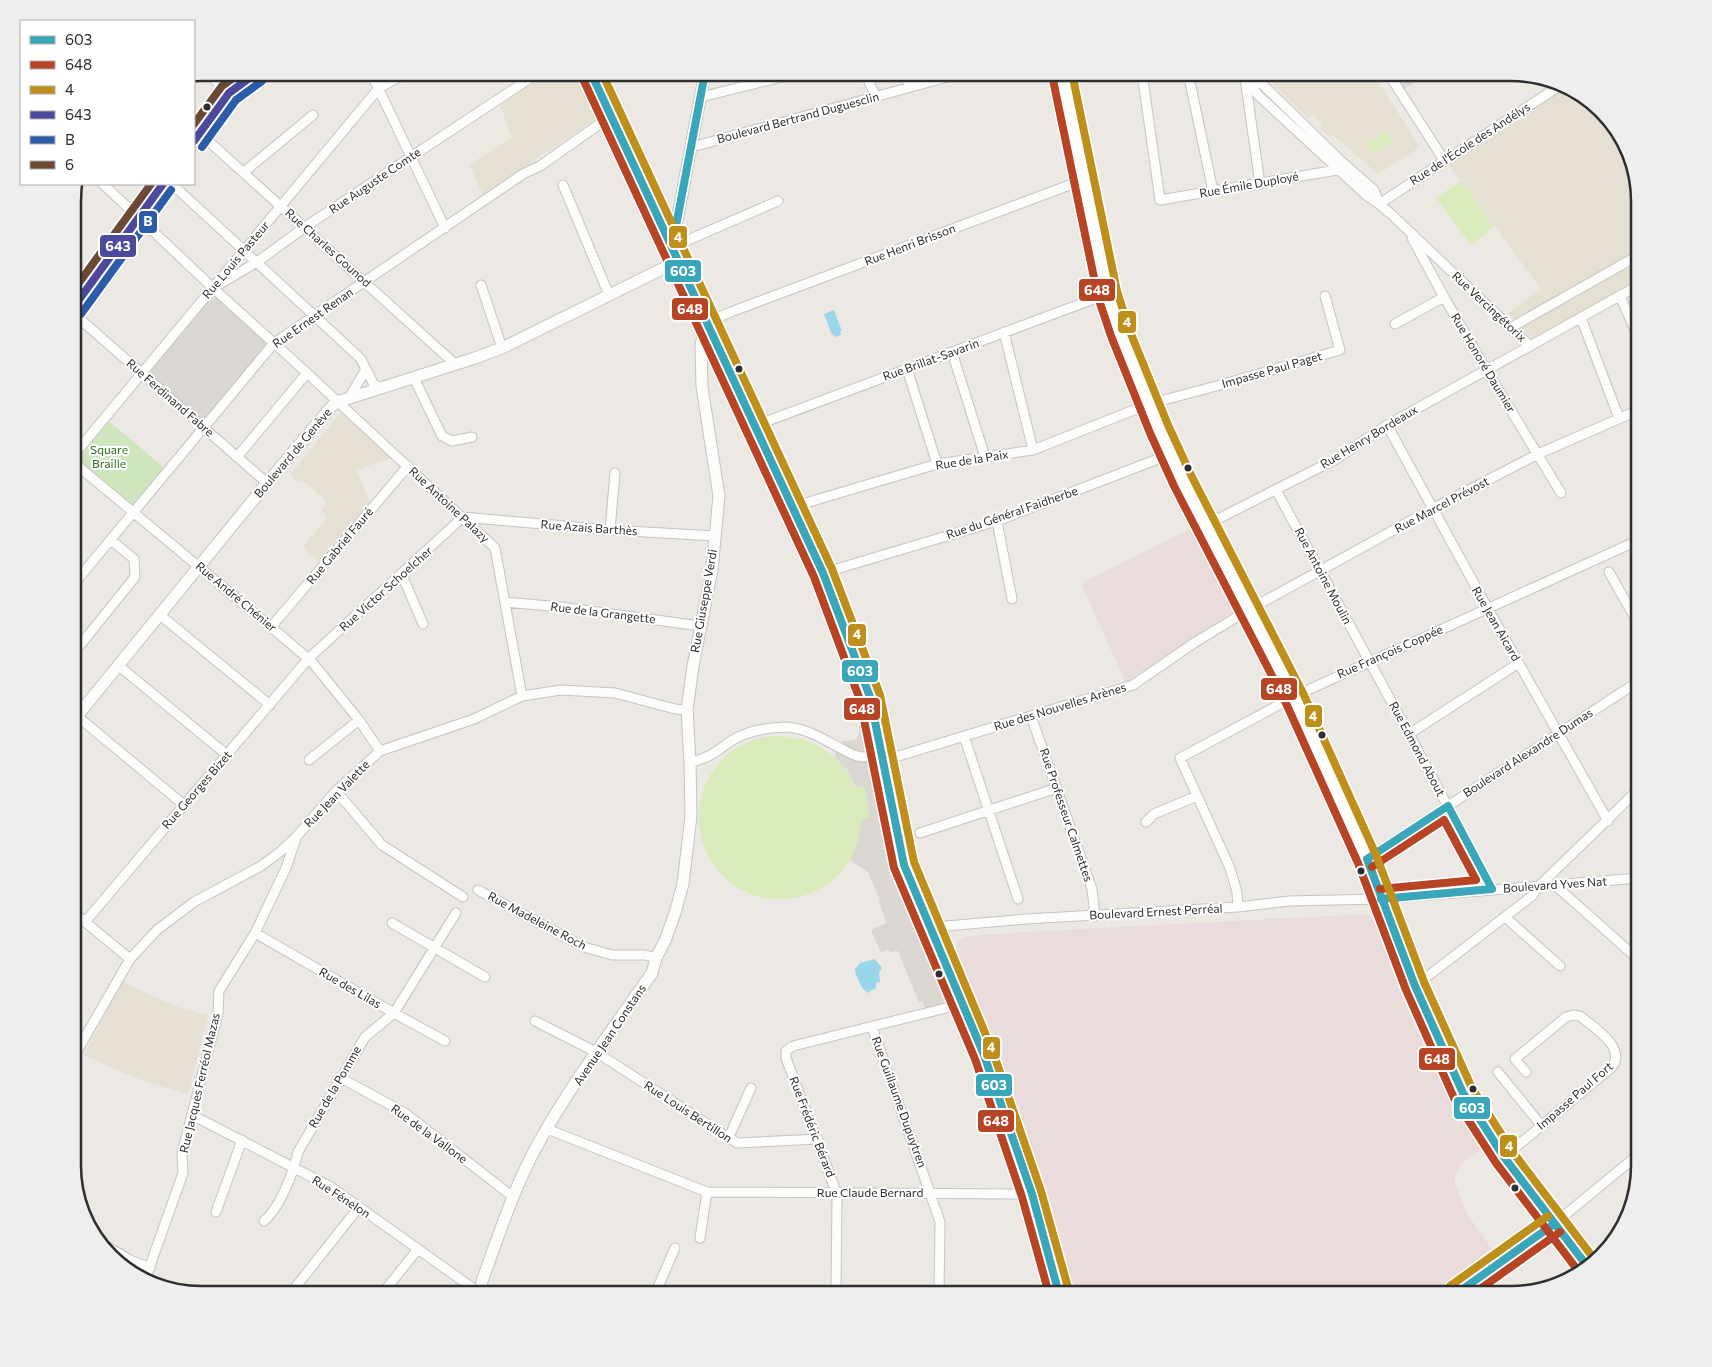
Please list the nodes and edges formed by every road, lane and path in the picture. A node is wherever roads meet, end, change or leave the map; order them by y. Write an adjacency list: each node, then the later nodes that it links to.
1 (216, 81): 22 (street)
2 (242, 81): 22 (main road)
3 (376, 81): 20 (street)
4 (391, 81): 20 (street, Rue Louis Pasteur)
5 (525, 81): 29 (street, Rue Auguste Comte)
6 (595, 81): 26 (main road)
7 (704, 81): 23 (street)
8 (763, 81): 23 (street)
9 (869, 81): 24 (street)
10 (907, 81): 19 (street)
11 (930, 81): 19 (street, Boulevard Bertrand Duguesclin)
12 (1064, 81): 33 (street)
13 (1143, 81): 39 (street, Rue Émile Duployé)
14 (1190, 81): 39 (street)
15 (1246, 81): 34 (street)
16 (1250, 81): 31 (street, Rue Vercingétorix)
17 (1257, 81): 41 (street, Rue Vercingétorix)
18 (1394, 81): 30 (street)
19 (909, 87): 24 (street, Boulevard Bertrand Duguesclin)
20 (379, 88): 29 (street); 42 (street, Rue Louis Pasteur)
21 (1554, 90): 30 (street, Rue de l'École des Andélys)
22 (229, 93): 27 (main road)
23 (701, 97): 28 (street)
24 (876, 97): 28 (street, Boulevard Bertrand Duguesclin)
25 (313, 115): 32 (street)
26 (611, 116): 45 (street, Rue Ernest Renan); 47 (main road)
27 (196, 134): 32 (street, Rue Charles Gounod)
28 (692, 147): 47 (street)
29 (411, 157): 44 (street, Rue Auguste Comte); 45 (street)
30 (1444, 160): 41 (street, Rue de l'École des Andélys)
31 (1338, 170): 34 (street, Rue Émile Duployé); 41 (street, Rue Vercingétorix)
32 (244, 172): 42 (street, Rue Charles Gounod)
33 (1083, 180): 57 (street); 66 (street, Rue Henri Brisson)
34 (1260, 184): 39 (street, Rue Émile Duployé)
35 (103, 185): 43 (street, Rue Antoine Palazy)
36 (162, 185): 43 (main road)
37 (173, 185): 48 (street)
38 (563, 185): 56 (street)
39 (1213, 191)
40 (778, 202): 47 (street)
41 (1379, 204): 46 (street, Rue Vercingétorix)
42 (281, 206): 44 (street, Rue Charles Gounod); 48 (street, Rue Louis Pasteur)
43 (139, 217): 54 (street, Rue Antoine Palazy); 58 (main road)
44 (305, 227): 51 (street, Rue Auguste Comte); 52 (street, Rue Charles Gounod)
45 (445, 228): 52 (street, Rue Ernest Renan)
46 (1409, 231): 61 (street, Rue Honoré Daumier); 68 (street, Rue Vercingétorix)
47 (672, 247): 50 (main road)
48 (244, 251): 51 (street); 54 (street, Rue Louis Pasteur)
49 (1631, 260): 68 (street)
50 (678, 261): 56 (street, Boulevard de Genève); 66 (main road)
51 (257, 262): 54 (street, Rue Auguste Comte); 62 (street)
52 (365, 281): 62 (street, Rue Ernest Renan); 74 (street, Rue Charles Gounod)
53 (481, 285): 72 (street)
54 (213, 288): 70 (street, Rue Antoine Palazy); 79 (street, Rue Louis Pasteur)
55 (1631, 290): 60 (street, Rue Vercingétorix)
56 (609, 294): 72 (street, Boulevard de Genève)
57 (1107, 294): 69 (street, Rue Brillat-Savarin); 84 (street)
58 (82, 296)
59 (1326, 296): 84 (street, Impasse Paul Paget)
60 (1620, 296): 63 (street, Rue Vercingétorix); 64 (street)
61 (1444, 297): 67 (street); 77 (street, Rue Honoré Daumier)
62 (314, 316): 70 (street, Rue Ernest Renan); 76 (street)
63 (1581, 318): 71 (street, Rue Vercingétorix); 86 (street)
64 (1631, 320)
65 (82, 321): 79 (street, Rue Ferdinand Fabre)
66 (707, 322): 88 (main road); 111 (street, Rue Giuseppe Verdi)
67 (1396, 324)
68 (1512, 327): 71 (street, Rue Vercingétorix)
69 (1004, 332): 73 (street, Rue Brillat-Savarin); 92 (street)
70 (274, 343): 78 (street, Rue Antoine Palazy); 89 (street, Rue Ernest Renan)
71 (1530, 346): 77 (street, Rue Henry Bordeaux)
72 (502, 348): 74 (street, Boulevard de Genève)
73 (952, 352): 75 (street, Rue Brillat-Savarin); 96 (street)
74 (455, 364): 80 (street, Boulevard de Genève)
75 (906, 368): 88 (street, Rue Brillat-Savarin); 97 (street)
76 (366, 369): 81 (street); 82 (street)
77 (1487, 370): 87 (street, Rue Henry Bordeaux); 94 (street, Rue Honoré Daumier)
78 (307, 372): 83 (street, Rue Antoine Palazy); 95 (street)
79 (142, 374): 89 (street, Rue Ferdinand Fabre); 91 (street, Rue Louis Pasteur)
80 (414, 378): 81 (street, Boulevard de Genève); 90 (street)
81 (380, 389): 82 (street, Boulevard de Genève)
82 (349, 398): 83 (street, Boulevard de Genève)
83 (337, 402): 98 (street, Rue Antoine Palazy); 101 (street, Boulevard de Genève)
84 (1149, 404): 92 (street, Rue de la Paix); 93 (street)
85 (1631, 413): 86 (street, Rue Marcel Prévost)
86 (1619, 418): 94 (street, Rue Marcel Prévost)
87 (1387, 425): 102 (street, Rue Henry Bordeaux); 105 (street, Rue Jean Aicard)
88 (754, 426): 104 (main road)
89 (203, 427): 95 (street, Rue Ferdinand Fabre); 106 (street, Rue Ernest Renan)
90 (472, 437)
91 (82, 445)
92 (1032, 450): 96 (street, Rue de la Paix)
93 (1171, 454): 108 (street, Rue du Général Faidherbe); 109 (street)
94 (1538, 454): 103 (street, Rue Honoré Daumier); 105 (street, Rue Marcel Prévost)
95 (237, 457): 101 (street, Rue Ferdinand Fabre)
96 (985, 457): 97 (street, Rue de la Paix)
97 (937, 464): 104 (street, Rue de la Paix)
98 (408, 466): 107 (street, Rue Antoine Palazy); 127 (street, Rue Gabriel Fauré)
99 (82, 469): 106 (street, Rue André Chénier)
100 (615, 473): 110 (street)
101 (267, 483): 114 (street, Boulevard de Genève)
102 (1276, 490): 109 (street, Rue Henry Bordeaux); 115 (street, Rue Antoine Moulin)
103 (1561, 493)
104 (792, 507): 117 (main road)
105 (1432, 509): 115 (street, Rue Marcel Prévost); 123 (street, Rue Jean Aicard)
106 (134, 512): 112 (street, Rue Ernest Renan); 114 (street, Rue André Chénier)
107 (464, 517): 110 (street, Rue Azais Barthès); 119 (street, Rue Victor Schoelcher); 121 (street, Rue Antoine Palazy)
108 (996, 521): 117 (street, Rue du Général Faidherbe); 120 (street)
109 (1206, 525): 122 (street)
110 (610, 530): 111 (street, Rue Azais Barthès)
111 (715, 536): 128 (street, Rue Giuseppe Verdi)
112 (111, 540): 118 (street, Rue Ernest Renan); 129 (street)
113 (1631, 544): 123 (street, Rue François Coppée)
114 (199, 566): 125 (street, Boulevard de Genève); 127 (street, Rue André Chénier)
115 (1320, 571): 122 (street, Rue Marcel Prévost); 131 (street, Rue Antoine Moulin)
116 (1609, 572): 124 (street)
117 (823, 573): 148 (main road)
118 (82, 574)
119 (402, 575): 126 (street); 130 (street, Rue Victor Schoelcher)
120 (1012, 599)
121 (505, 602): 128 (street, Rue de la Grangette); 135 (street, Rue Antoine Palazy)
122 (1250, 609): 136 (street); 140 (street, Rue des Nouvelles Arènes)
123 (1488, 609): 131 (street, Rue François Coppée); 132 (street, Rue Jean Aicard)
124 (1631, 610)
125 (160, 615): 133 (street, Boulevard de Genève); 137 (street)
126 (423, 624)
127 (271, 626): 130 (street, Rue André Chénier)
128 (700, 626): 139 (street, Rue Giuseppe Verdi)
129 (82, 643)
130 (308, 659): 137 (street, Rue Georges Bizet); 141 (street, Rue André Chénier)
131 (1369, 661): 136 (street, Rue François Coppée); 143 (street, Rue Edmond About)
132 (1519, 663): 143 (street); 144 (street, Rue Jean Aicard)
133 (119, 666): 138 (street, Boulevard de Genève); 147 (street)
134 (1631, 687): 144 (street, Boulevard Alexandre Dumas)
135 (522, 696): 139 (street, Rue Jean Valette); 146 (street, Rue Jean Valette)
136 (1294, 697): 153 (street, Rue François Coppée); 162 (street)
137 (270, 705): 147 (street, Rue Georges Bizet)
138 (82, 710)
139 (687, 710): 150 (street, Rue Giuseppe Verdi)
140 (1031, 716): 145 (street, Rue des Nouvelles Arènes); 151 (street, Rue Professeur Calmettes)
141 (359, 720): 146 (street, Rue André Chénier); 149 (street)
142 (82, 724): 155 (street)
143 (1409, 734): 156 (street, Rue Edmond About)
144 (1557, 734): 156 (street, Boulevard Alexandre Dumas); 158 (street, Rue Jean Aicard)
145 (964, 736): 148 (street, Rue des Nouvelles Arènes); 157 (street)
146 (380, 751): 152 (street, Rue Jean Valette)
147 (227, 755): 155 (street, Rue Georges Bizet)
148 (882, 758): 150 (street, Rue des Nouvelles Arènes); 178 (main road)
149 (309, 760)
150 (690, 762): 182 (street, Avenue Jean Constans)
151 (1057, 788): 157 (street); 173 (street, Rue Professeur Calmettes)
152 (336, 791): 161 (street, Rue Jean Valette); 168 (street)
153 (1197, 796): 159 (street); 171 (street)
154 (1631, 798): 158 (street)
155 (184, 805): 176 (street, Rue Georges Bizet)
156 (1448, 806): 162 (street, Boulevard Alexandre Dumas); 167 (street, Rue Edmond About)
157 (990, 811): 160 (street); 169 (street)
158 (1608, 821): 165 (street)
159 (1146, 822)
160 (920, 833)
161 (296, 838): 179 (street, Rue Jacques Ferréol Mazas); 183 (street, Rue Jean Valette)
162 (1367, 859): 170 (street)
163 (1631, 879): 164 (street, Boulevard Yves Nat)
164 (1556, 886): 165 (street, Boulevard Yves Nat); 181 (street)
165 (1538, 887): 167 (street, Boulevard Yves Nat); 174 (street)
166 (478, 890): 182 (street, Rue Madeleine Roch)
167 (1492, 890): 170 (street, Boulevard Yves Nat)
168 (463, 897)
169 (1018, 899)
170 (1381, 899): 171 (street, Boulevard Ernest Perréal); 186 (street)
171 (1238, 907): 173 (street, Boulevard Ernest Perréal)
172 (456, 914): 180 (street, Rue de la Pomme)
173 (1095, 916): 178 (street, Boulevard Ernest Perréal)
174 (1505, 916): 184 (street); 186 (street)
175 (82, 920): 176 (street)
176 (85, 922): 183 (street)
177 (392, 923): 180 (street)
178 (931, 931): 187 (main road)
179 (255, 933): 188 (street, Rue des Lilas); 198 (street, Rue Jacques Ferréol Mazas)
180 (434, 948): 185 (street); 188 (street, Rue de la Pomme)
181 (1631, 952)
182 (656, 958): 193 (street, Avenue Jean Constans)
183 (130, 959): 192 (street, Rue Jean Valette)
184 (1560, 966)
185 (485, 977)
186 (1415, 986): 204 (street)
187 (961, 1002): 190 (street); 210 (main road)
188 (394, 1013): 191 (street, Rue des Lilas); 196 (street, Rue de la Pomme)
189 (535, 1020): 193 (street, Rue Louis Bertillon)
190 (872, 1027): 202 (street, Rue Frédéric Bérard); 208 (street, Rue Guillaume Dupuytren)
191 (445, 1041)
192 (82, 1042)
193 (596, 1052): 200 (street, Avenue Jean Constans); 201 (street, Rue Louis Bertillon)
194 (1498, 1072): 199 (street)
195 (1526, 1072): 199 (street, Impasse Paul Fort)
196 (341, 1078): 206 (street, Rue de la Pomme); 211 (street, Rue de la Vallone)
197 (751, 1088): 201 (street)
198 (192, 1115): 203 (street, Rue Fénelon); 221 (street, Rue Jacques Ferréol Mazas)
199 (1541, 1125): 204 (street, Impasse Paul Fort)
200 (547, 1129): 207 (street, Rue Claude Bernard); 211 (street, Avenue Jean Constans)
201 (728, 1139): 202 (street, Rue Louis Bertillon)
202 (818, 1139): 209 (street, Rue Frédéric Bérard)
203 (242, 1140): 206 (street, Rue Fénelon); 213 (street)
204 (1504, 1156): 215 (street)
205 (1631, 1161): 215 (street)
206 (294, 1168): 212 (street, Rue Fénelon); 214 (street, Rue de la Pomme)
207 (707, 1192): 209 (street, Rue Claude Bernard); 216 (street)
208 (931, 1193): 209 (street, Rue Claude Bernard); 210 (street, Rue Claude Bernard); 229 (street, Rue Guillaume Dupuytren)
209 (837, 1194): 228 (street, Rue Frédéric Bérard)
210 (1032, 1194): 230 (main road)
211 (513, 1198): 226 (street, Avenue Jean Constans)
212 (359, 1207): 218 (street, Rue Fénelon); 223 (street)
213 (216, 1212)
214 (264, 1221)
215 (1554, 1224): 220 (street); 231 (street)
216 (700, 1238)
217 (675, 1248): 227 (street)
218 (418, 1250): 224 (street); 225 (street, Rue Fénelon)
219 (120, 1254): 221 (street)
220 (1583, 1261)
221 (150, 1268): 222 (street, Rue Jacques Ferréol Mazas)
222 (148, 1273)
223 (296, 1286)
224 (389, 1286)
225 (470, 1286)
226 (482, 1286)
227 (661, 1286)
228 (836, 1286)
229 (939, 1286)
230 (1057, 1286)
231 (1475, 1286)

